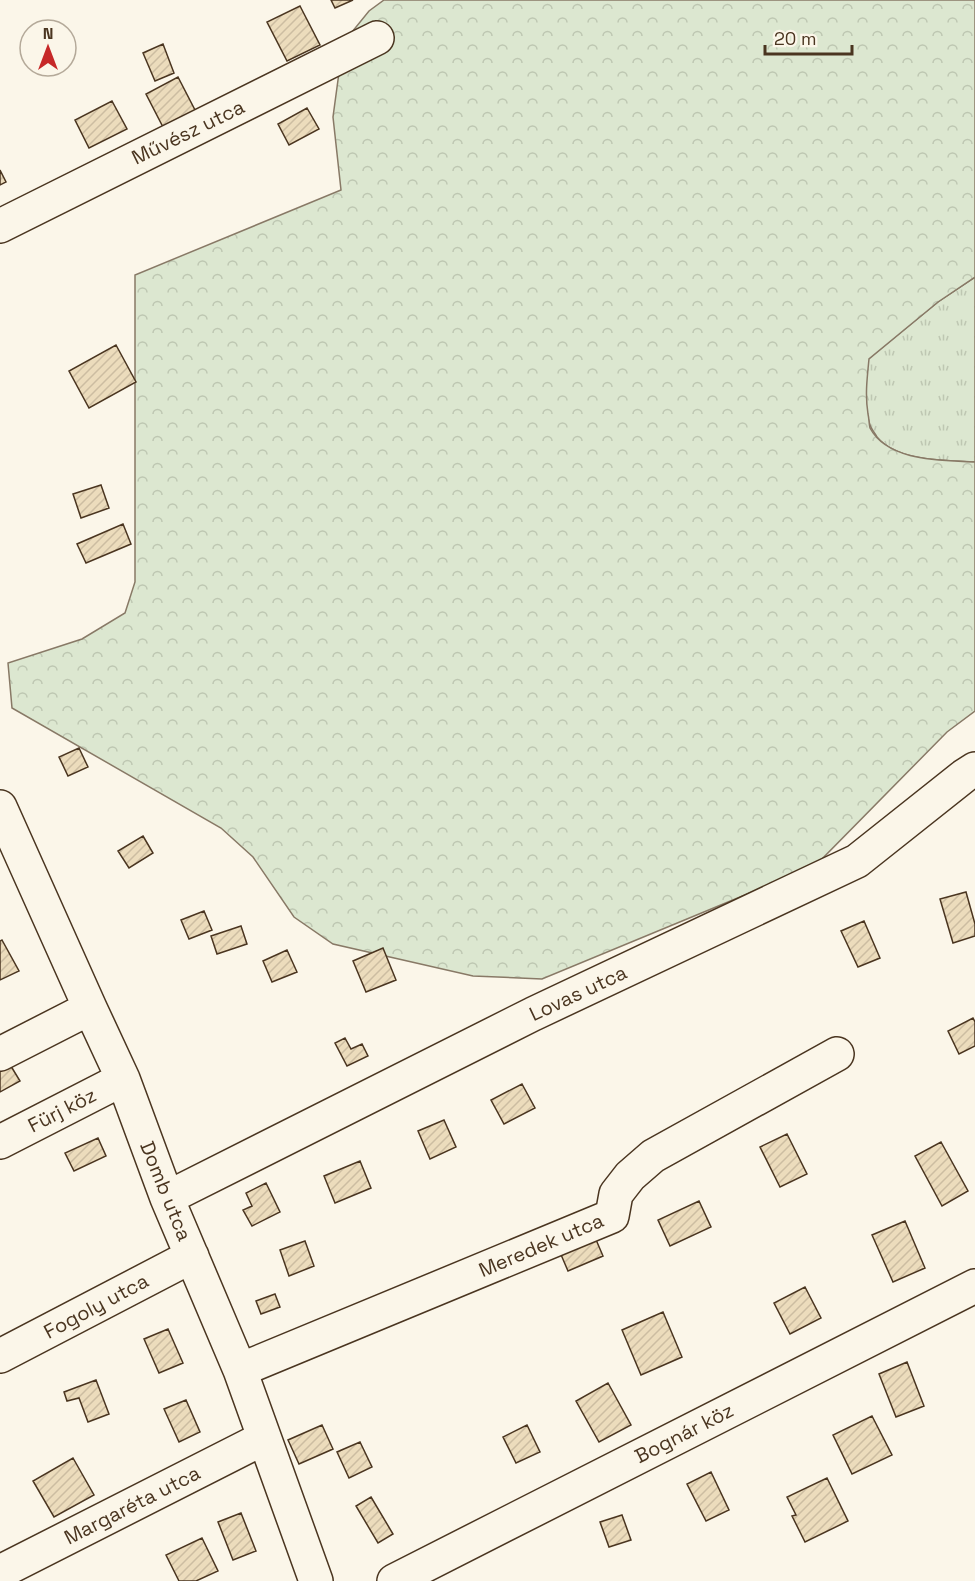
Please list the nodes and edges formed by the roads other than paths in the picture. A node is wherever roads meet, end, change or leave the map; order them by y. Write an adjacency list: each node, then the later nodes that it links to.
1 (377, 38): 2 (street, Művész utca)
2 (0, 226)
3 (975, 769): 11 (street, Lovas utca)
4 (0, 807): 5 (street, Domb utca)
5 (11, 861): 6 (street, Domb utca)
6 (90, 1008): 7 (street); 9 (street, Domb utca)
7 (0, 1054)
8 (837, 1054): 15 (street, Meredek utca)
9 (123, 1079): 10 (street, Fürj köz); 11 (street, Domb utca)
10 (0, 1142)
11 (168, 1198): 12 (street, Domb utca)
12 (192, 1256): 14 (street, Fogoly utca); 15 (street, Domb utca)
13 (975, 1286): 19 (street, Bognár köz)
14 (0, 1356)
15 (240, 1370): 16 (street, Domb utca)
16 (264, 1438): 17 (street, Margaréta utca); 18 (street, Domb utca)
17 (0, 1572)
18 (316, 1581)
19 (394, 1581)

